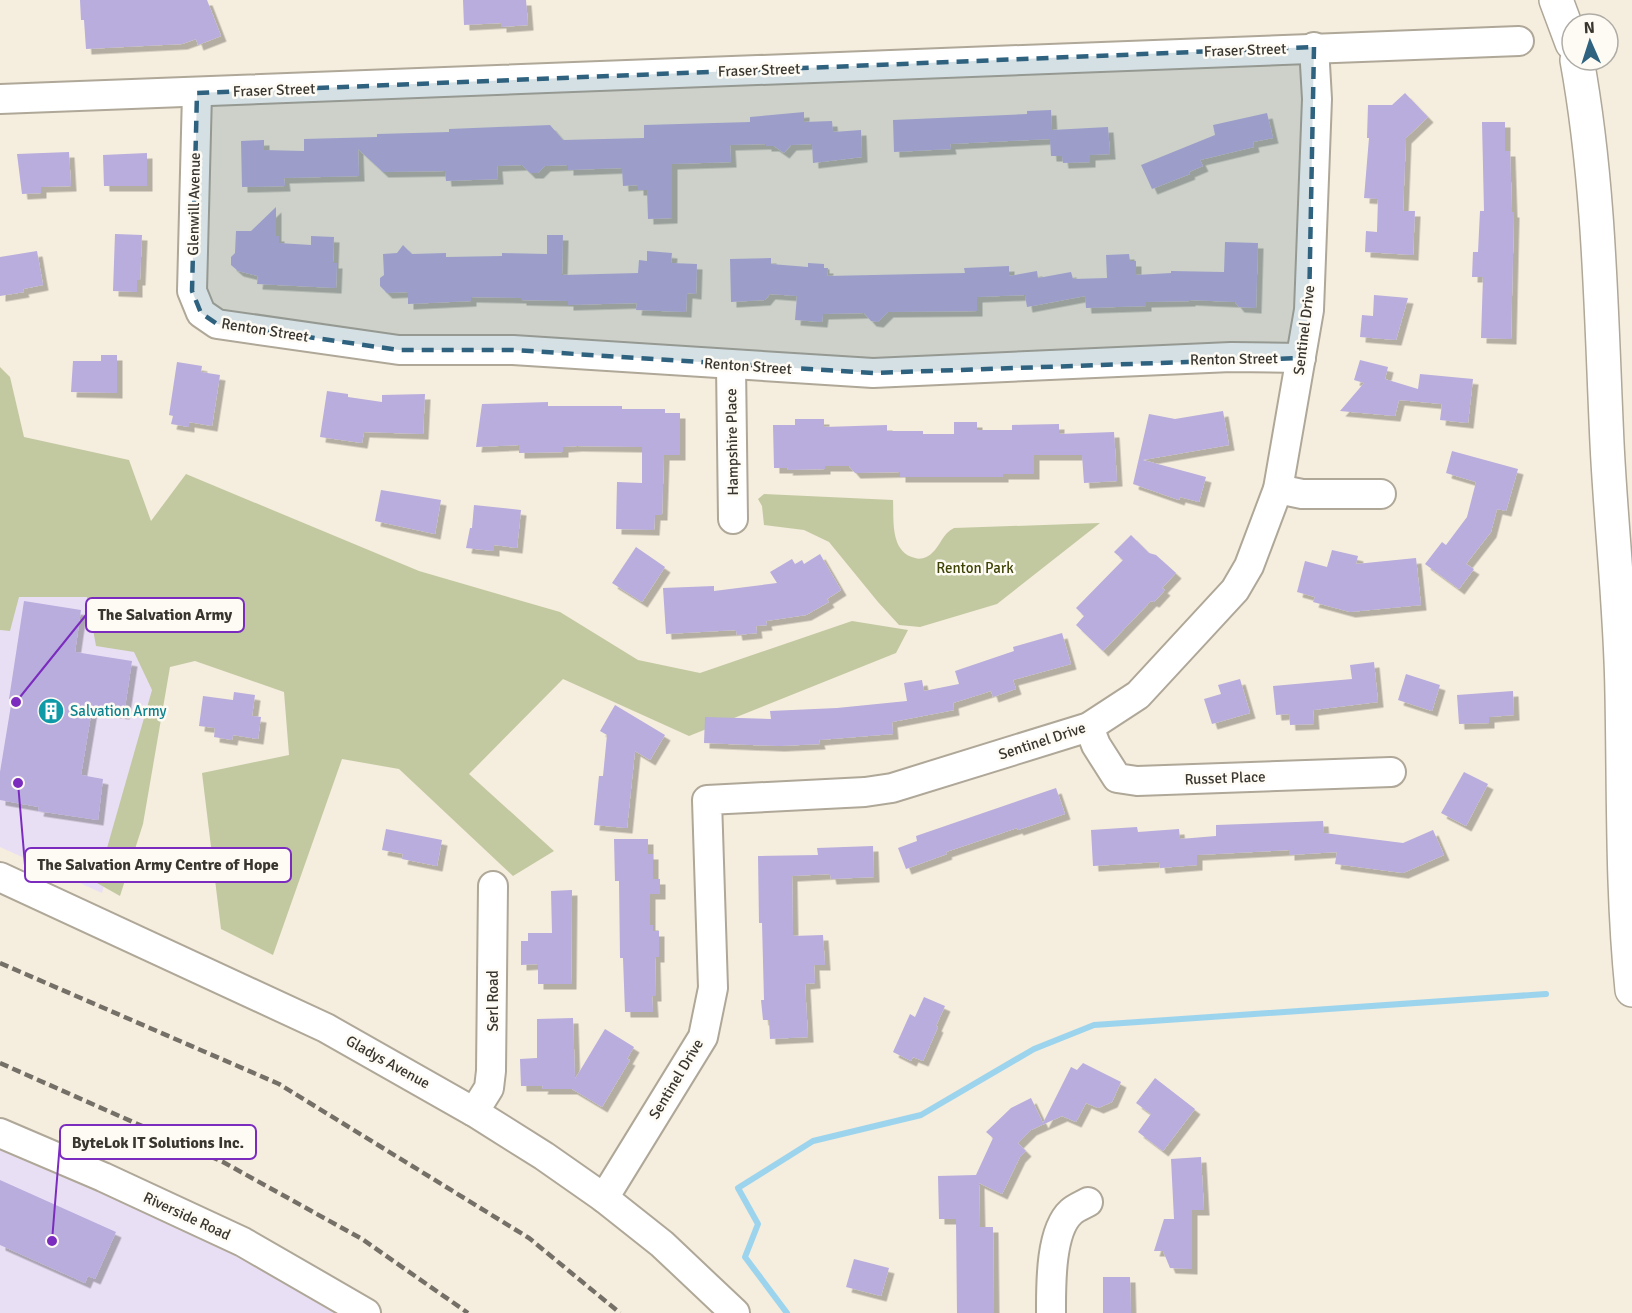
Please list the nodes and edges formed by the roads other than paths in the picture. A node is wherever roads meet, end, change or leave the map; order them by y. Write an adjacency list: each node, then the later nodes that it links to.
1 (1519, 40): 2 (street, Fraser Street)
2 (1314, 47): 4 (street, Fraser Street); 7 (street, Sentinel Drive)
3 (1579, 72): 16 (highway)
4 (197, 93): 5 (street, Fraser Street); 6 (street, Glenwill Avenue)
5 (0, 99)
6 (201, 313): 8 (street, Renton Street)
7 (1301, 358): 8 (street, Renton Street); 9 (street, Sentinel Drive)
8 (731, 365): 11 (street, Hampshire Place)
9 (1278, 489): 10 (street); 12 (street, Sentinel Drive)
10 (1381, 494)
11 (733, 519)
12 (1089, 727): 13 (street, Russet Place); 19 (street, Sentinel Drive)
13 (1391, 772)
14 (0, 877): 17 (street, Gladys Avenue)
15 (493, 886): 17 (street, Serl Road)
16 (1632, 990)
17 (474, 1112): 19 (street, Gladys Avenue)
18 (0, 1133): 21 (street, Riverside Road)
19 (604, 1198): 22 (street, Gladys Avenue)
20 (1088, 1202): 23 (street)
21 (366, 1313)
22 (735, 1313)
23 (1051, 1313)

